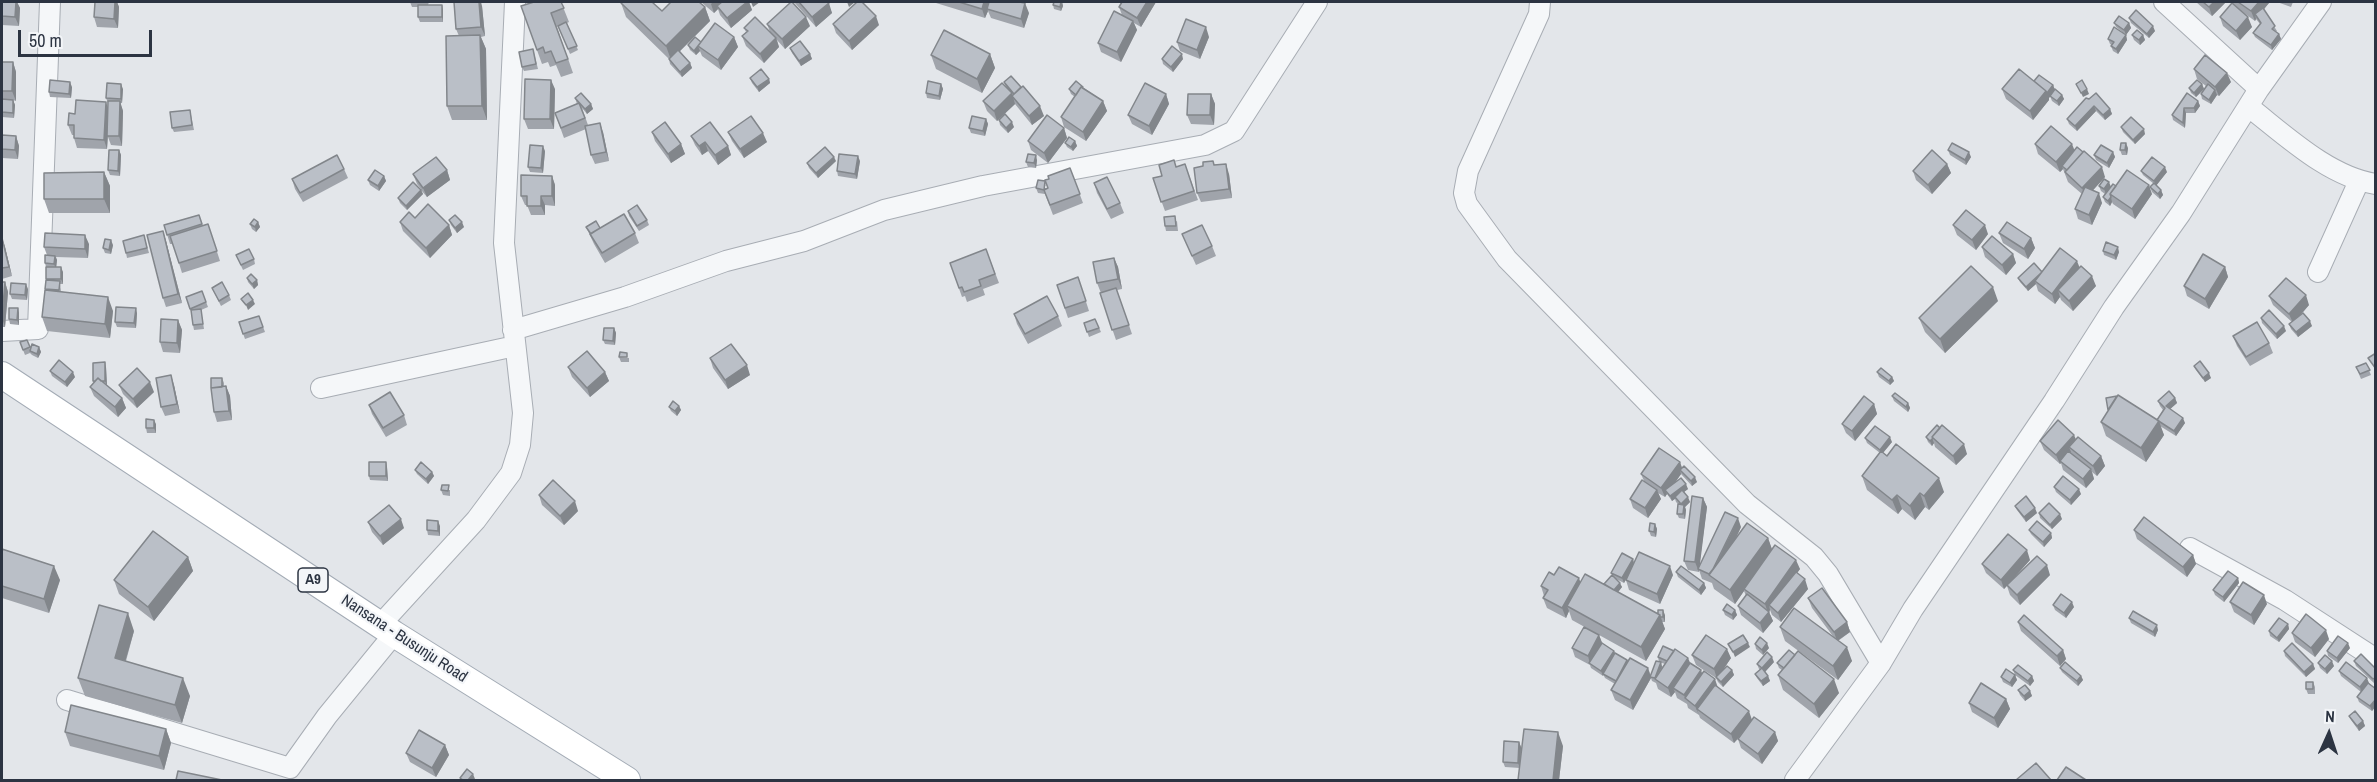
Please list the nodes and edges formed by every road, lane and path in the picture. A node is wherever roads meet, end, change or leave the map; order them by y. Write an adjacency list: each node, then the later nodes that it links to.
1 (50, 2): 11 (street)
2 (515, 2): 12 (street)
3 (1317, 2): 12 (street)
4 (1540, 2): 18 (street)
5 (2164, 2): 7 (street)
6 (2321, 2): 7 (street)
7 (2259, 89): 8 (street)
8 (2248, 107): 9 (street); 18 (street)
9 (2367, 183): 10 (street)
10 (2318, 272)
11 (2, 331)
12 (514, 338): 14 (street); 16 (street)
13 (2, 375): 16 (main road, Nansana - Busunju Road / A9)
14 (321, 388)
15 (2190, 548): 17 (street)
16 (388, 629): 19 (street); 20 (main road, Nansana - Busunju Road / A9)
17 (2376, 659)
18 (1881, 663): 21 (street)
19 (67, 700)
20 (627, 780)
21 (1795, 780)

